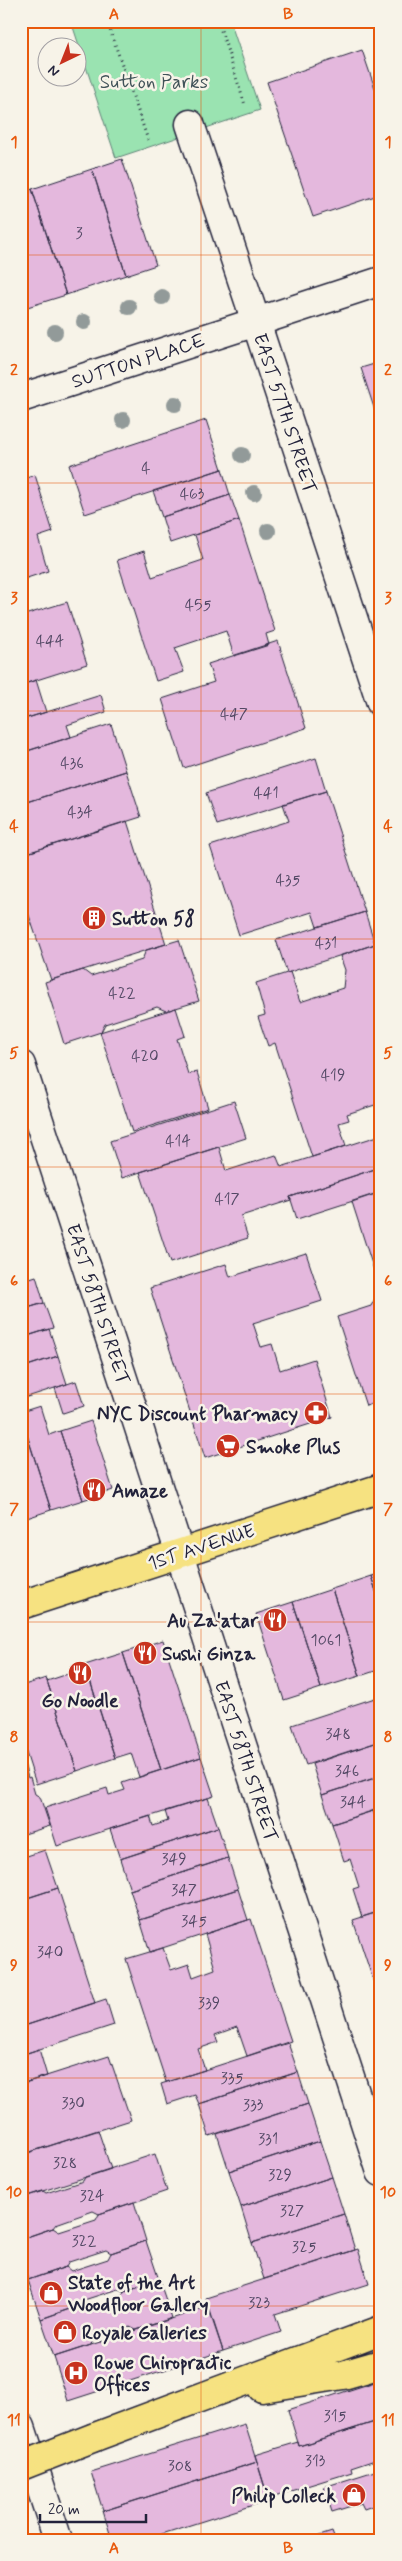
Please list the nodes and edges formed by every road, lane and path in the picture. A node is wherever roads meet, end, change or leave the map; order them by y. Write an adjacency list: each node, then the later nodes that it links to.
1 (107, 21): 5 (path)
2 (218, 21): 3 (path)
3 (245, 105)
4 (190, 124): 7 (street, EAST 57TH STREET)
5 (148, 140)
6 (381, 281): 7 (street, SUTTON PLACE)
7 (256, 322): 8 (street, SUTTON PLACE); 9 (street, EAST 57TH STREET)
8 (21, 398)
9 (381, 703)
10 (21, 1064): 12 (street, EAST 58TH STREET)
11 (381, 1488): 12 (main road, 1ST AVENUE)
12 (180, 1553): 13 (main road, 1ST AVENUE); 14 (street, EAST 58TH STREET)
13 (21, 1605)
14 (381, 2172)
15 (381, 2330): 17 (main road)
16 (381, 2364): 17 (main road)
17 (202, 2397): 19 (main road, bridge)
18 (21, 2427): 20 (street)
19 (21, 2466)
20 (58, 2540)

